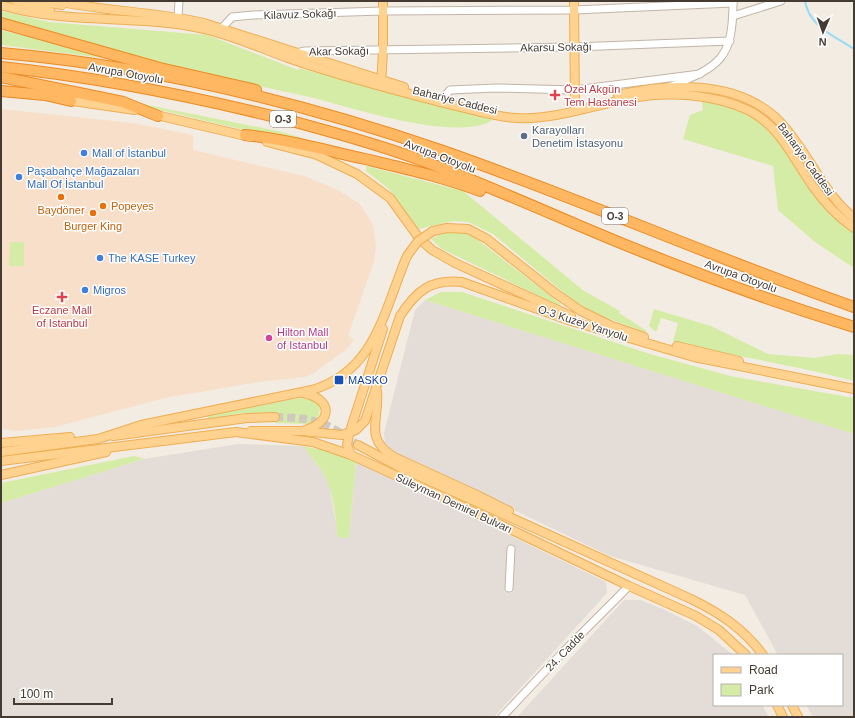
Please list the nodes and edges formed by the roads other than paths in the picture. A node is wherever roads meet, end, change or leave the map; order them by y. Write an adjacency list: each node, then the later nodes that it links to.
1 (16, 1): 15 (main road)
2 (38, 1): 10 (main road)
3 (57, 1): 10 (main road, Bahariye Caddesi)
4 (179, 1): 13 (street)
5 (383, 1): 12 (main road)
6 (574, 1): 11 (main road)
7 (781, 1): 14 (street)
8 (733, 2): 11 (street, Kilavuz Sokağı); 14 (street)
9 (1, 5): 15 (main road)
10 (83, 7): 13 (main road, Bahariye Caddesi)
11 (574, 10): 12 (street, Kilavuz Sokağı); 19 (main road)
12 (383, 11): 17 (street, Kilavuz Sokağı); 20 (main road)
13 (178, 16): 17 (main road, Bahariye Caddesi)
14 (733, 16): 18 (street)
15 (92, 18): 26 (main road)
16 (1, 23): 33 (highway)
17 (222, 28): 22 (main road, Bahariye Caddesi)
18 (730, 41): 19 (street, Akarsu Sokağı); 24 (street)
19 (575, 47): 20 (street, Akarsu Sokağı); 28 (main road)
20 (383, 50): 22 (street, Akar Sokağı); 26 (main road)
21 (1, 53): 33 (highway, Avrupa Otoyolu / O-3)
22 (296, 53): 26 (main road, Bahariye Caddesi)
23 (1, 67): 37 (highway, Avrupa Otoyolu / O-3)
24 (700, 74): 27 (street); 28 (street)
25 (1, 78): 35 (highway)
26 (381, 84): 31 (main road, Bahariye Caddesi); 39 (main road)
27 (665, 88): 34 (main road, Bahariye Caddesi); 38 (main road, Bahariye Caddesi)
28 (575, 90): 31 (street); 34 (main road)
29 (1, 91): 32 (highway)
30 (1, 96): 32 (main road)
31 (443, 98): 34 (main road, Bahariye Caddesi)
32 (71, 101): 35 (main road)
33 (286, 103): 41 (highway, Avrupa Otoyolu / O-3)
34 (575, 106)
35 (158, 116): 36 (main road)
36 (245, 135): 37 (highway); 43 (main road)
37 (554, 214): 42 (highway, Avrupa Otoyolu / O-3)
38 (854, 218)
39 (854, 228)
40 (390, 303): 44 (main road, O-3 Kuzey Yanyolu, bridge); 47 (main road); 51 (main road)
41 (854, 307)
42 (854, 327)
43 (606, 332): 45 (main road, O-3 Kuzey Yanyolu); 46 (main road, O-3 Kuzey Yanyolu)
44 (854, 384)
45 (376, 386): 51 (main road, O-3 Kuzey Yanyolu); 60 (main road)
46 (854, 389)
47 (295, 392): 49 (main road); 52 (main road)
48 (275, 417): 52 (main road)
49 (302, 431): 50 (main road); 51 (main road)
50 (236, 432): 54 (main road, Süleyman Demirel Bulvarı); 57 (main road, Süleyman Demirel Bulvarı)
51 (349, 434): 57 (main road)
52 (98, 438): 53 (main road); 56 (main road)
53 (1, 442)
54 (138, 445): 58 (main road); 59 (main road)
55 (358, 445): 60 (main road, Süleyman Demirel Bulvarı)
56 (1, 452)
57 (351, 455): 62 (main road, Süleyman Demirel Bulvarı)
58 (1, 462)
59 (1, 475)
60 (538, 528): 65 (main road, Süleyman Demirel Bulvarı)
61 (511, 549): 63 (street)
62 (629, 586): 64 (main road, Süleyman Demirel Bulvarı); 68 (street, 24. Cadde)
63 (509, 588)
64 (745, 654)
65 (762, 654)
66 (778, 706): 69 (main road)
67 (792, 706): 70 (main road)
68 (502, 717)
69 (783, 717)
70 (798, 717)

